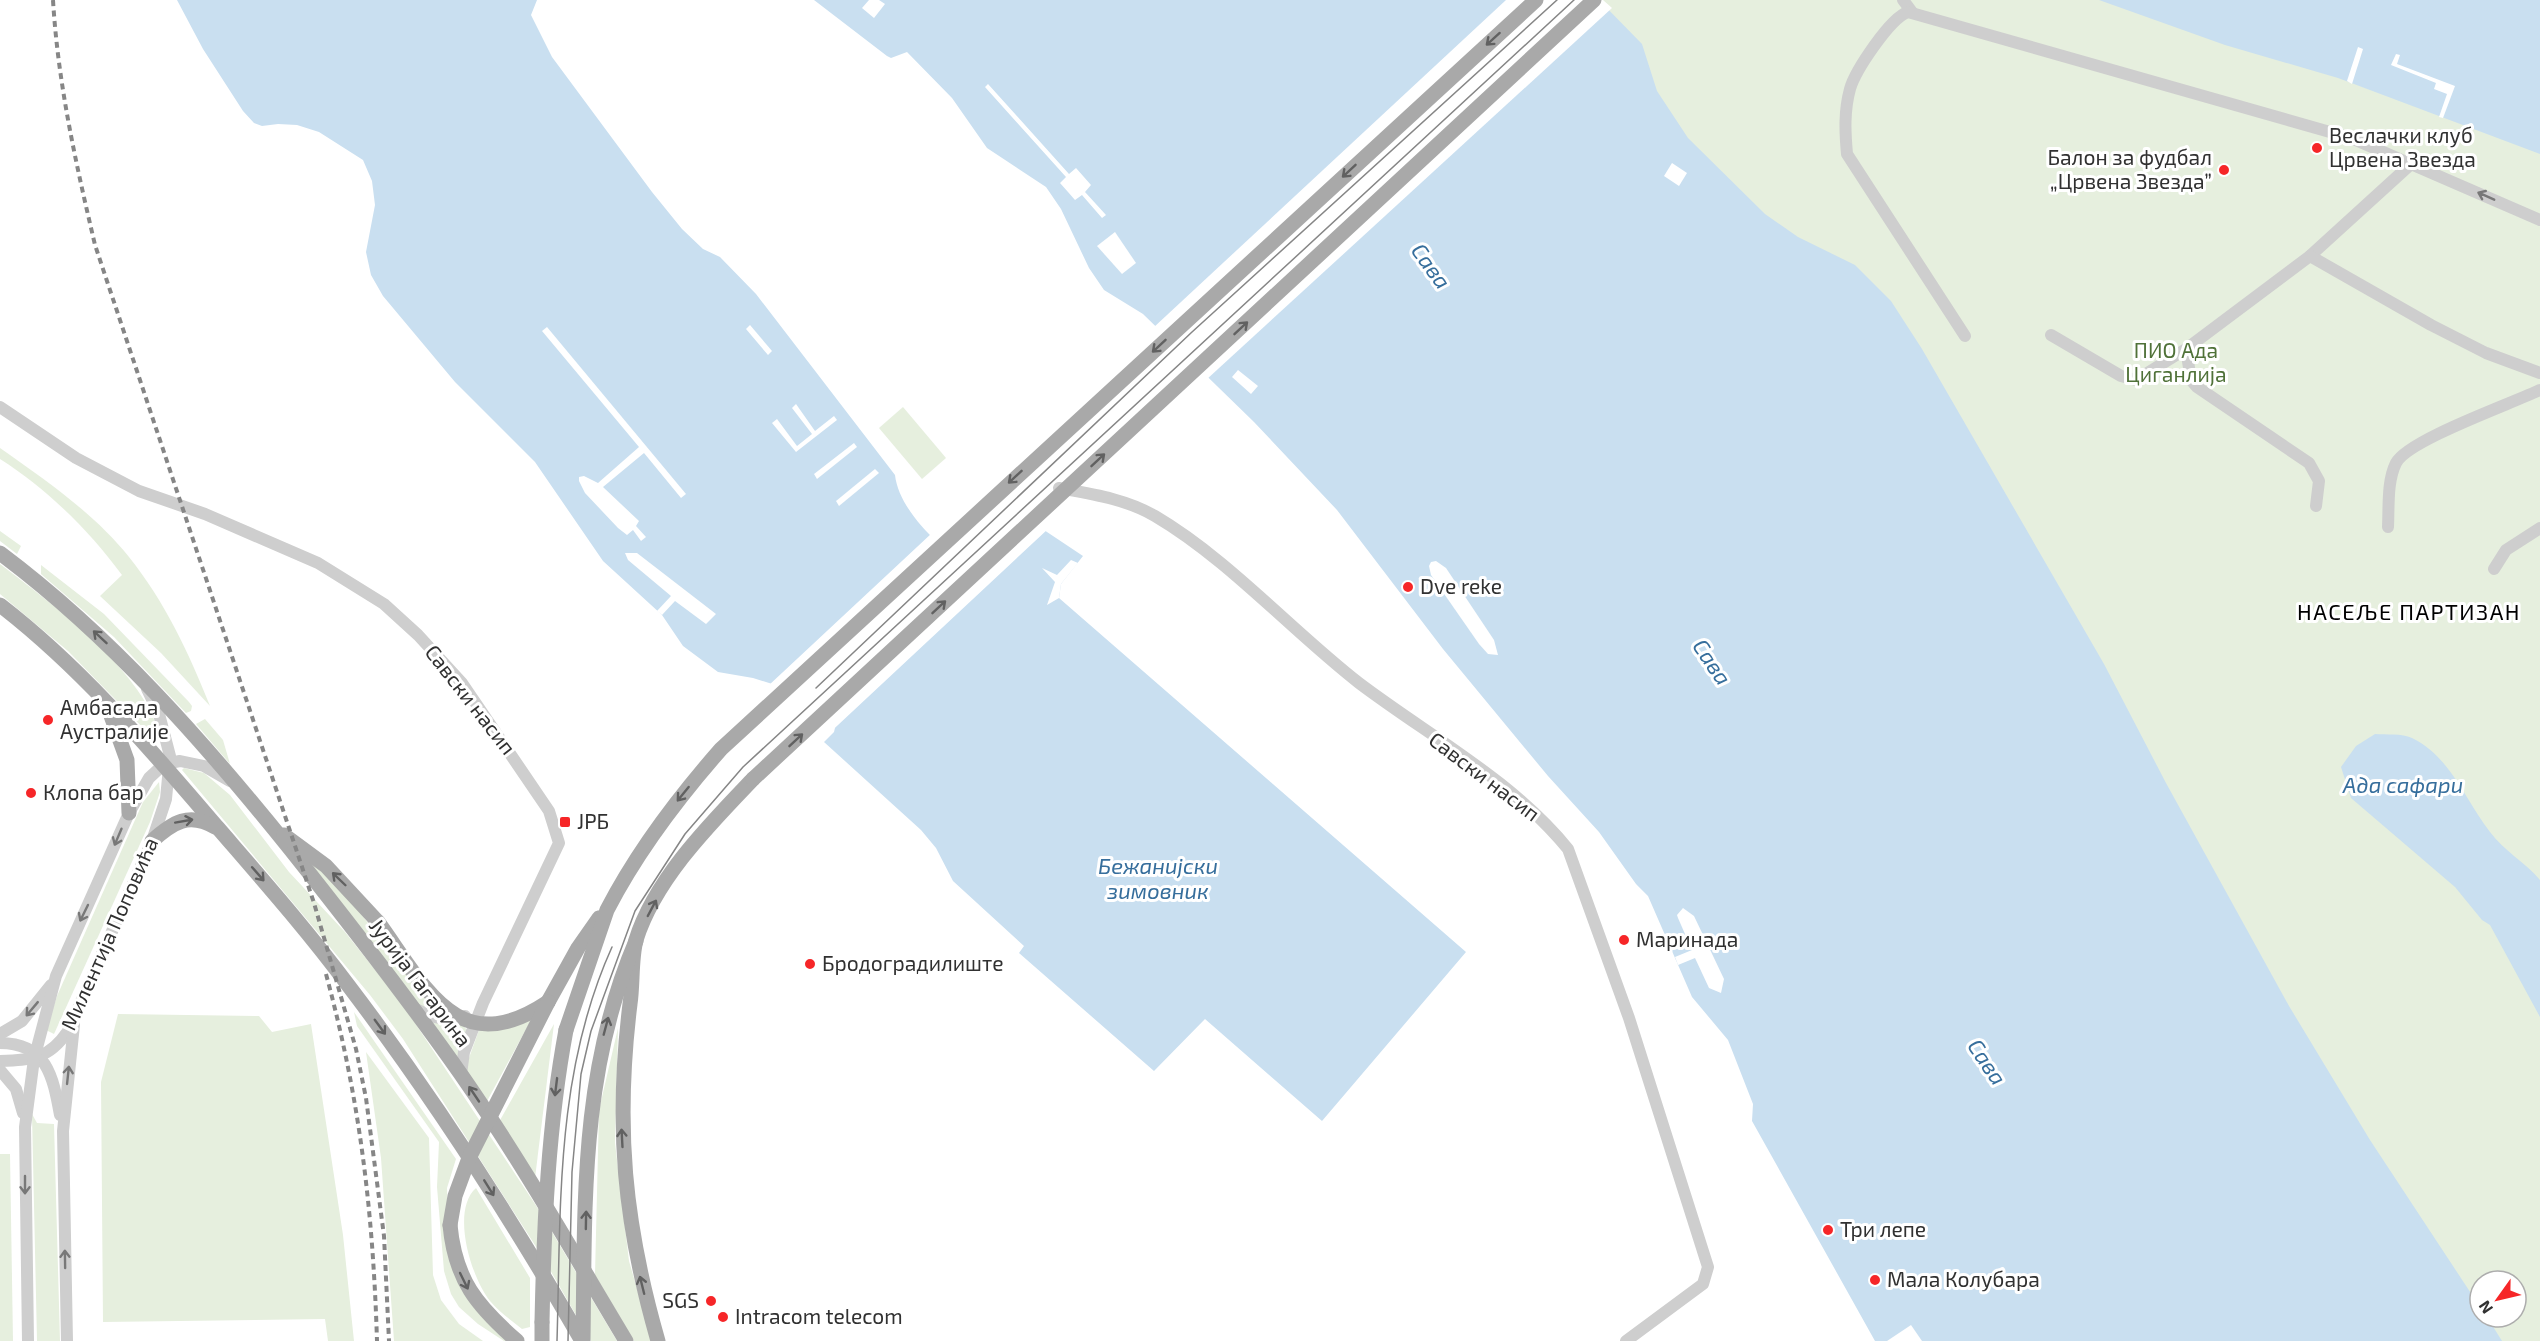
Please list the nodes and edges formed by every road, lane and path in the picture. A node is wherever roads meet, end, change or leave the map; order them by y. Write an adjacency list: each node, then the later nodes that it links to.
1 (1536, 0): 29 (main road, one-way to 29)
2 (1594, 0): 30 (main road, one-way to 2, bridge)
3 (1903, 0): 4 (street)
4 (1912, 12): 5 (street); 9 (street)
5 (2411, 164): 6 (street, one-way to 5); 7 (street)
6 (2540, 220)
7 (2310, 256): 10 (street); 11 (street)
8 (2051, 335): 10 (street)
9 (1965, 336)
10 (2186, 349): 15 (street)
11 (2540, 373)
12 (2540, 390): 16 (street)
13 (0, 407): 33 (street, Савски насип)
14 (1058, 488): 51 (street, Савски насип)
15 (2316, 506)
16 (2388, 527)
17 (2540, 528): 19 (street)
18 (0, 553): 21 (main road, Јурија Гагарина, one-way to 18)
19 (2494, 569)
20 (0, 605): 22 (main road)
21 (141, 679): 23 (street, Милентија Поповића); 24 (main road, Јурија Гагарина)
22 (102, 697): 23 (main road); 25 (main road)
23 (168, 766): 24 (street); 25 (street, Милентија Поповића); 26 (main road); 28 (street, Милентија Поповића)
24 (241, 789): 27 (main road, Јурија Гагарина)
25 (129, 813): 31 (street, Милентија Поповића, one-way to 31)
26 (220, 830): 28 (main road, one-way to 26); 48 (main road, one-way to 48)
27 (275, 831): 32 (main road, one-way to 27, bridge); 34 (main road, Јурија Гагарина)
28 (152, 841): 35 (street, Милентија Поповића)
29 (607, 910): 32 (main road); 47 (main road, one-way to 47, bridge)
30 (636, 941): 48 (main road, one-way to 30, bridge); 50 (main road, one-way to 30, bridge)
31 (56, 976): 36 (street, one-way to 36); 38 (street, Милентија Поповића)
32 (549, 1002): 46 (main road, one-way to 46, bridge)
33 (483, 1003): 34 (street); 41 (street, Савски насип)
34 (414, 1008): 41 (main road, Јурија Гагарина)
35 (75, 1018): 38 (street, Милентија Поповића); 43 (street, one-way to 35)
36 (0, 1034)
37 (0, 1043): 38 (street)
38 (36, 1056): 39 (street); 42 (street); 43 (street)
39 (0, 1061)
40 (0, 1070): 42 (street)
41 (461, 1074): 49 (main road, Јурија Гагарина, one-way to 41)
42 (25, 1127): 44 (street, one-way to 44)
43 (63, 1131): 45 (street, one-way to 43)
44 (28, 1341)
45 (67, 1341)
46 (517, 1341)
47 (542, 1341)
48 (582, 1341)
49 (626, 1341)
50 (658, 1341)
51 (1626, 1341)

